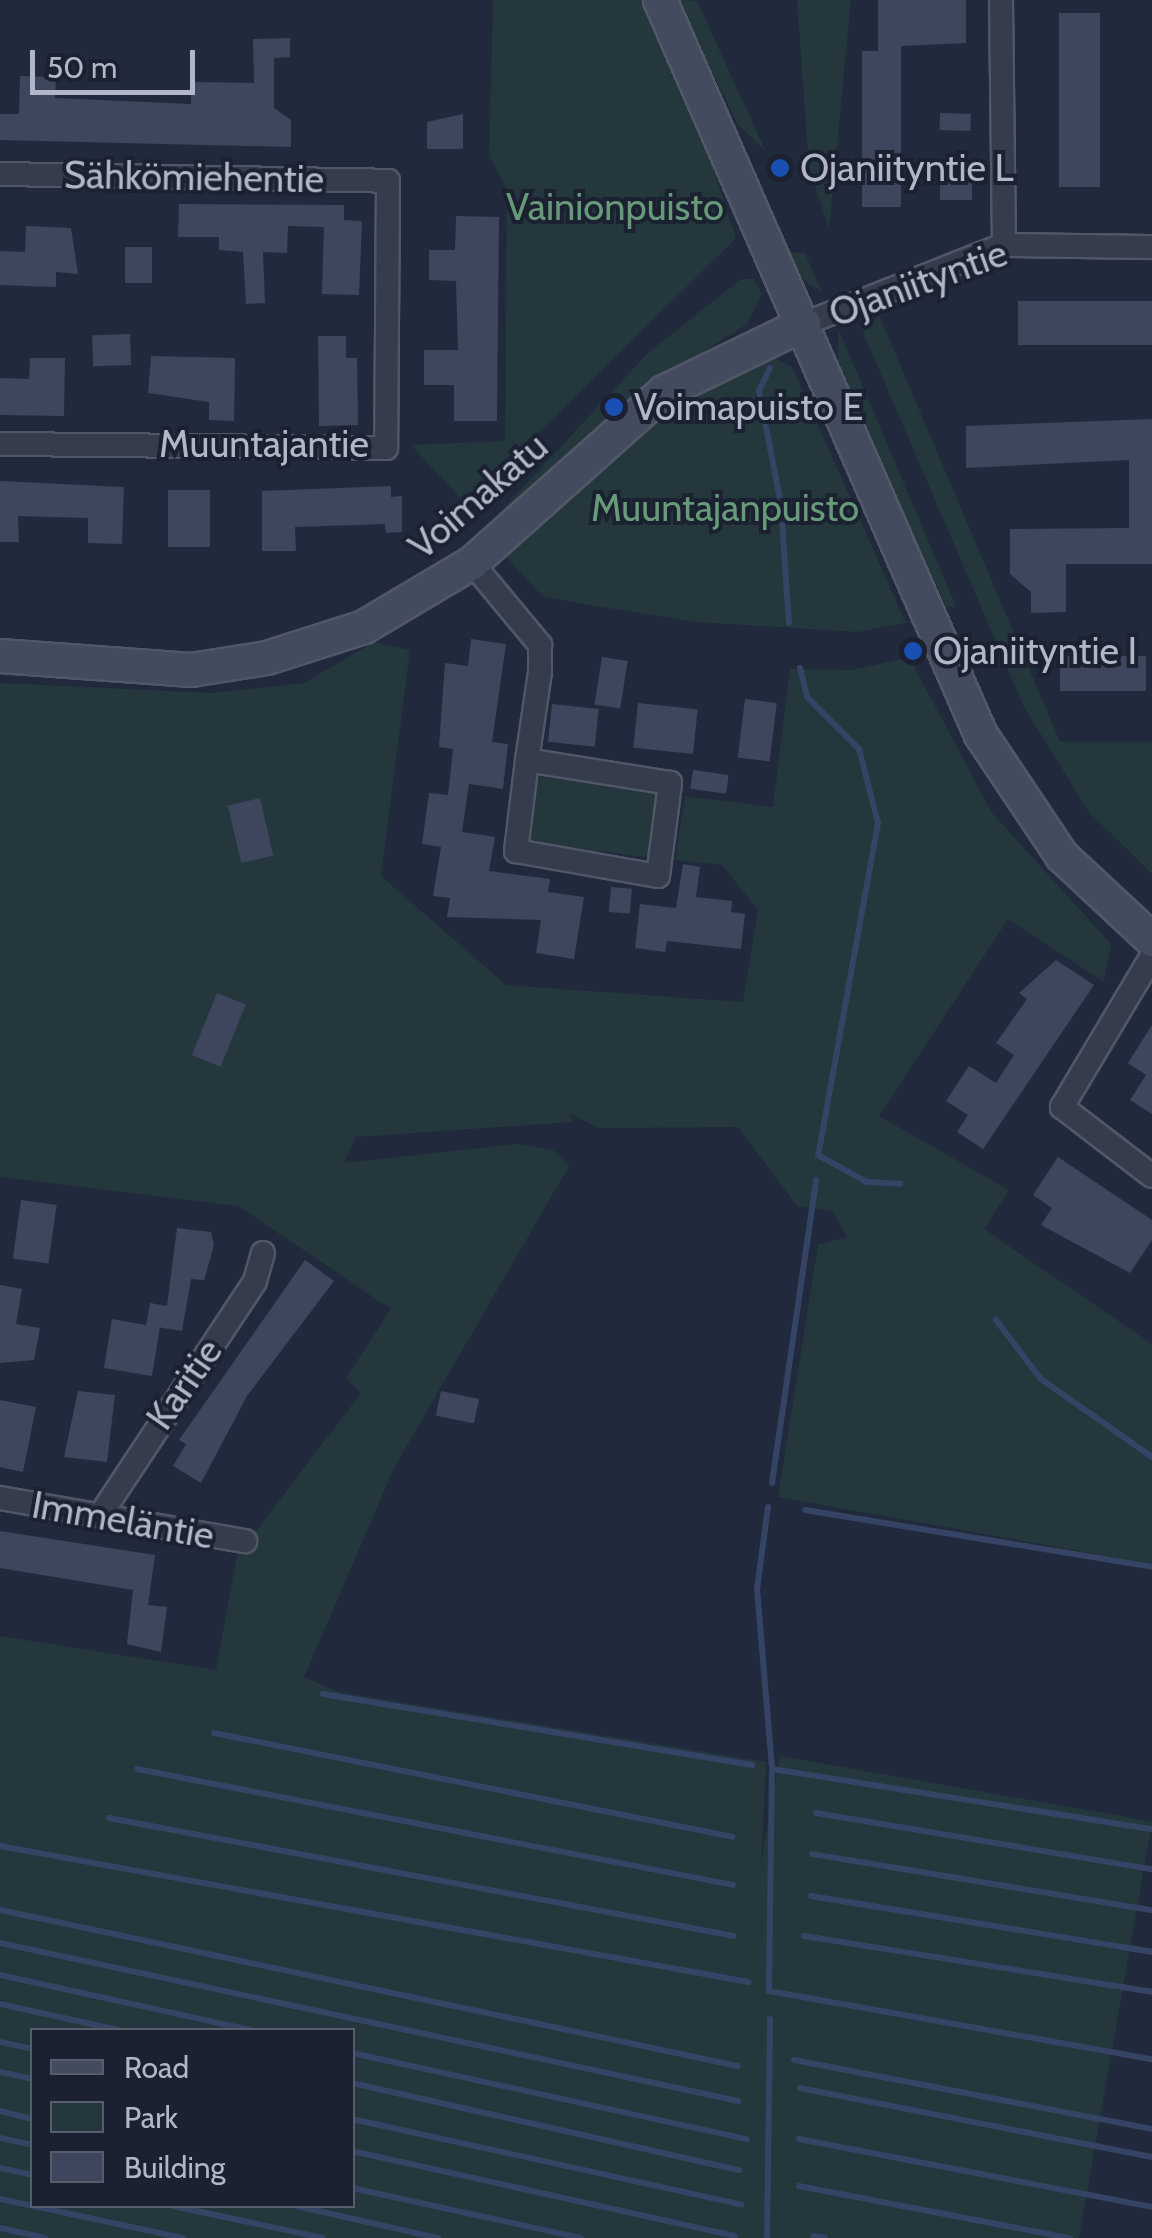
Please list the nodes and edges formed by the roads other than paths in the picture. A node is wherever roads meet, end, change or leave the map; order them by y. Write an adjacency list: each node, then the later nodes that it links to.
1 (660, 0): 7 (street)
2 (1001, 0): 5 (street)
3 (0, 174): 4 (street, Sähkömiehentie)
4 (388, 181): 8 (street, Muuntajantie)
5 (1004, 245): 6 (street, Ojaniityntie); 7 (street, Ojaniityntie)
6 (1152, 247)
7 (804, 324): 9 (street, Voimakatu); 12 (street)
8 (0, 444)
9 (472, 563): 10 (street, Voimakatu); 11 (street)
10 (0, 656)
11 (526, 760): 11 (street)
12 (1152, 940)
13 (1152, 956): 14 (street)
14 (1152, 1176)
15 (263, 1253): 17 (street, Karitie)
16 (0, 1498): 17 (street, Immeläntie)
17 (100, 1514): 18 (street, Immeläntie)
18 (246, 1541)

